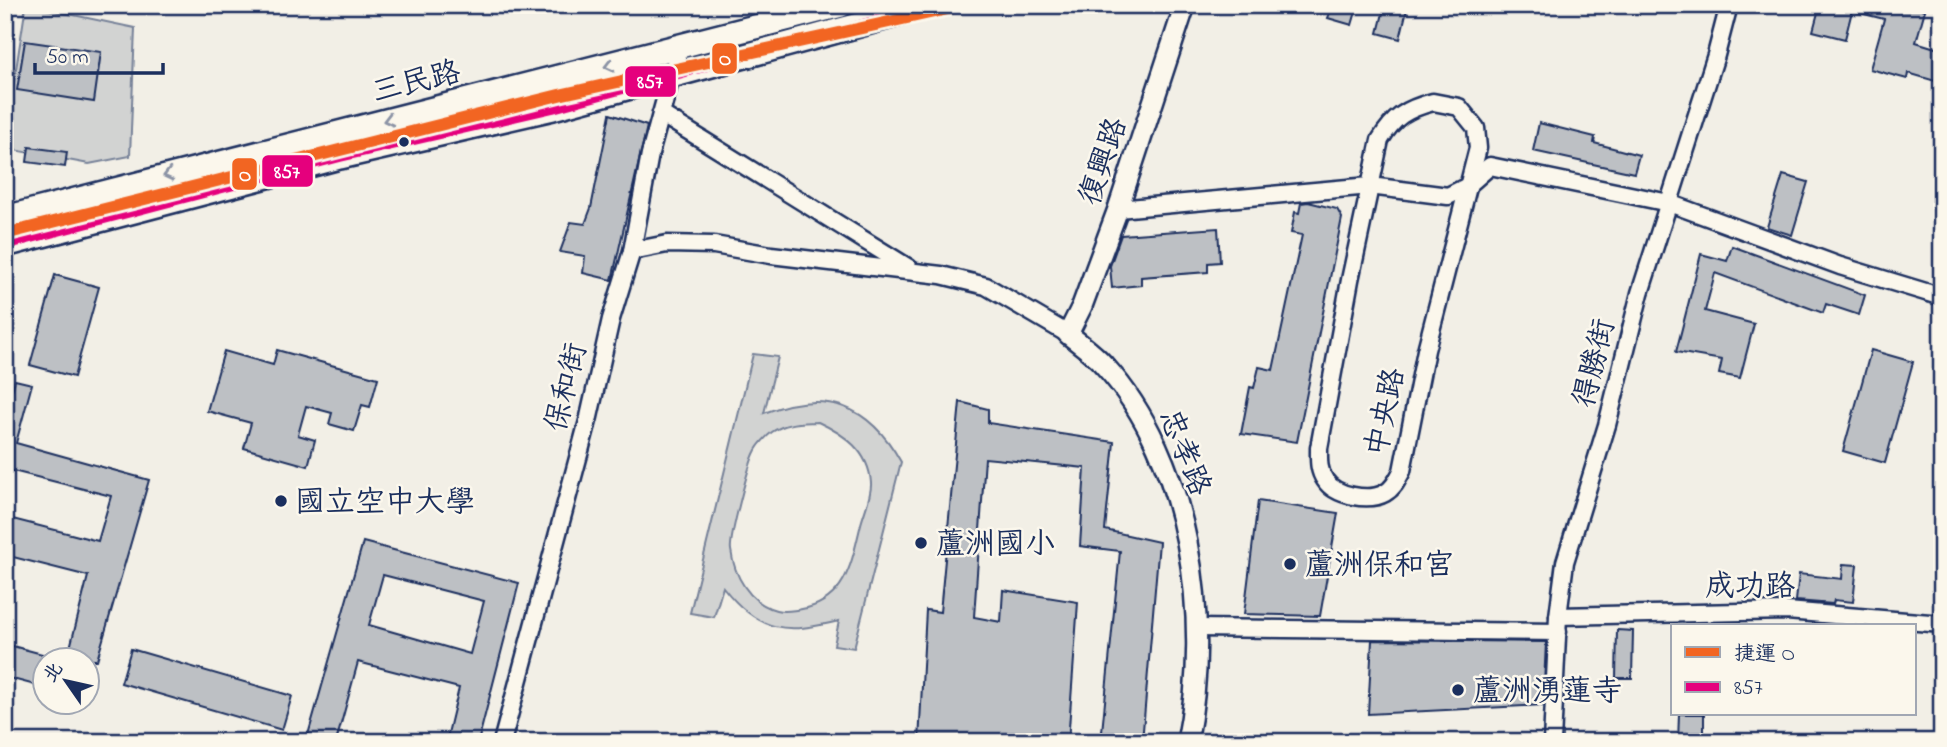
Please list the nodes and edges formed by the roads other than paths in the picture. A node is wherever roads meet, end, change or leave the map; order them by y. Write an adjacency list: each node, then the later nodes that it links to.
1 (841, 5): 5 (main road, 三民路)
2 (933, 5): 6 (main road, 三民路)
3 (1185, 5): 11 (street, 復興路)
4 (1728, 5): 10 (street, 得勝街)
5 (680, 45): 6 (street, 保和街); 12 (main road, 三民路, one-way to 12)
6 (671, 76): 7 (street, 保和街); 13 (main road, 三民路)
7 (661, 114): 14 (street, 保和街); 15 (street, 忠孝路)
8 (1370, 186): 9 (street); 9 (street, 中央路); 9 (street, 中央路); 11 (street)
9 (1466, 187): 10 (street)
10 (1669, 203): 16 (street); 18 (street, 得勝街)
11 (1118, 209): 17 (street, 復興路)
12 (5, 219)
13 (5, 245)
14 (632, 251): 15 (street, 忠孝路); 21 (street, 保和街)
15 (916, 272): 17 (street, 忠孝路)
16 (1942, 297)
17 (1068, 334): 20 (street, 忠孝路)
18 (1558, 624): 19 (street, 成功路); 20 (street, 成功路); 23 (street, 得勝街)
19 (1942, 624)
20 (1196, 628): 22 (street, 忠孝路)
21 (502, 742)
22 (1187, 742)
23 (1552, 742)

